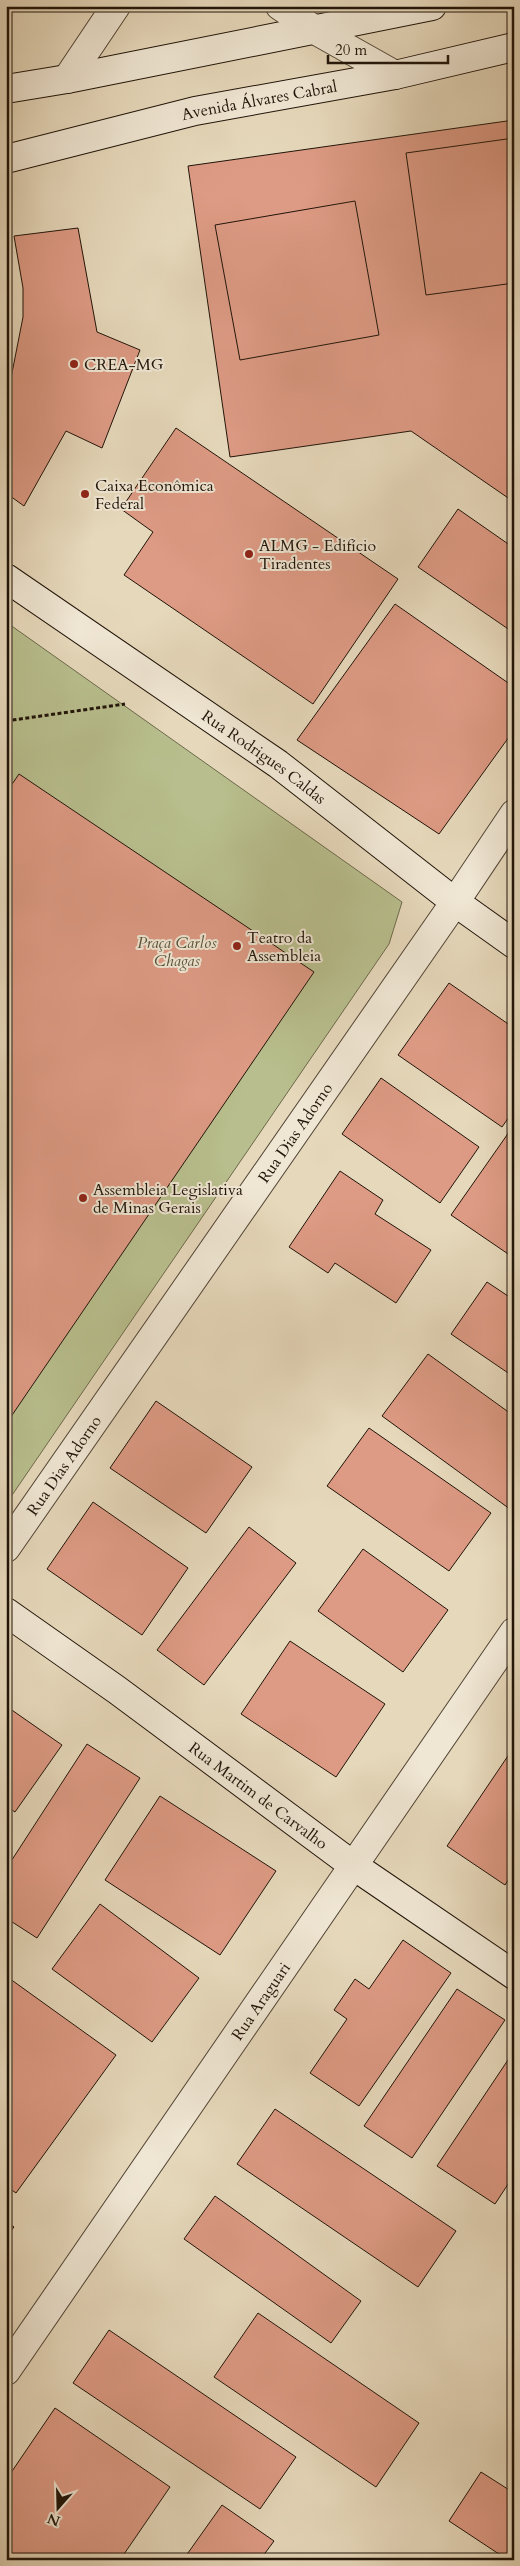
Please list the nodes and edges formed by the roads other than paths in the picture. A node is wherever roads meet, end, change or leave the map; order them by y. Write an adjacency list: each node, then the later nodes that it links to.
1 (116, 6): 7 (street)
2 (280, 6): 4 (street)
3 (432, 6): 4 (street)
4 (315, 30): 6 (street); 7 (street)
5 (514, 47): 6 (street, Avenida Álvares Cabral)
6 (395, 75): 9 (street, Avenida Álvares Cabral)
7 (67, 80): 8 (street)
8 (6, 89)
9 (6, 159)
10 (6, 578): 12 (street, Rua Rodrigues Caldas)
11 (514, 814): 12 (street, Rua Dias Adorno)
12 (455, 902): 13 (street, Rua Rodrigues Caldas); 14 (street, Rua Dias Adorno)
13 (514, 944)
14 (6, 1548)
15 (6, 1612): 17 (street, Rua Martim de Carvalho)
16 (514, 1632): 17 (street, Rua Araguari)
17 (354, 1866): 18 (street, Rua Martim de Carvalho); 19 (street, Rua Araguari)
18 (514, 1975)
19 (6, 2371)

